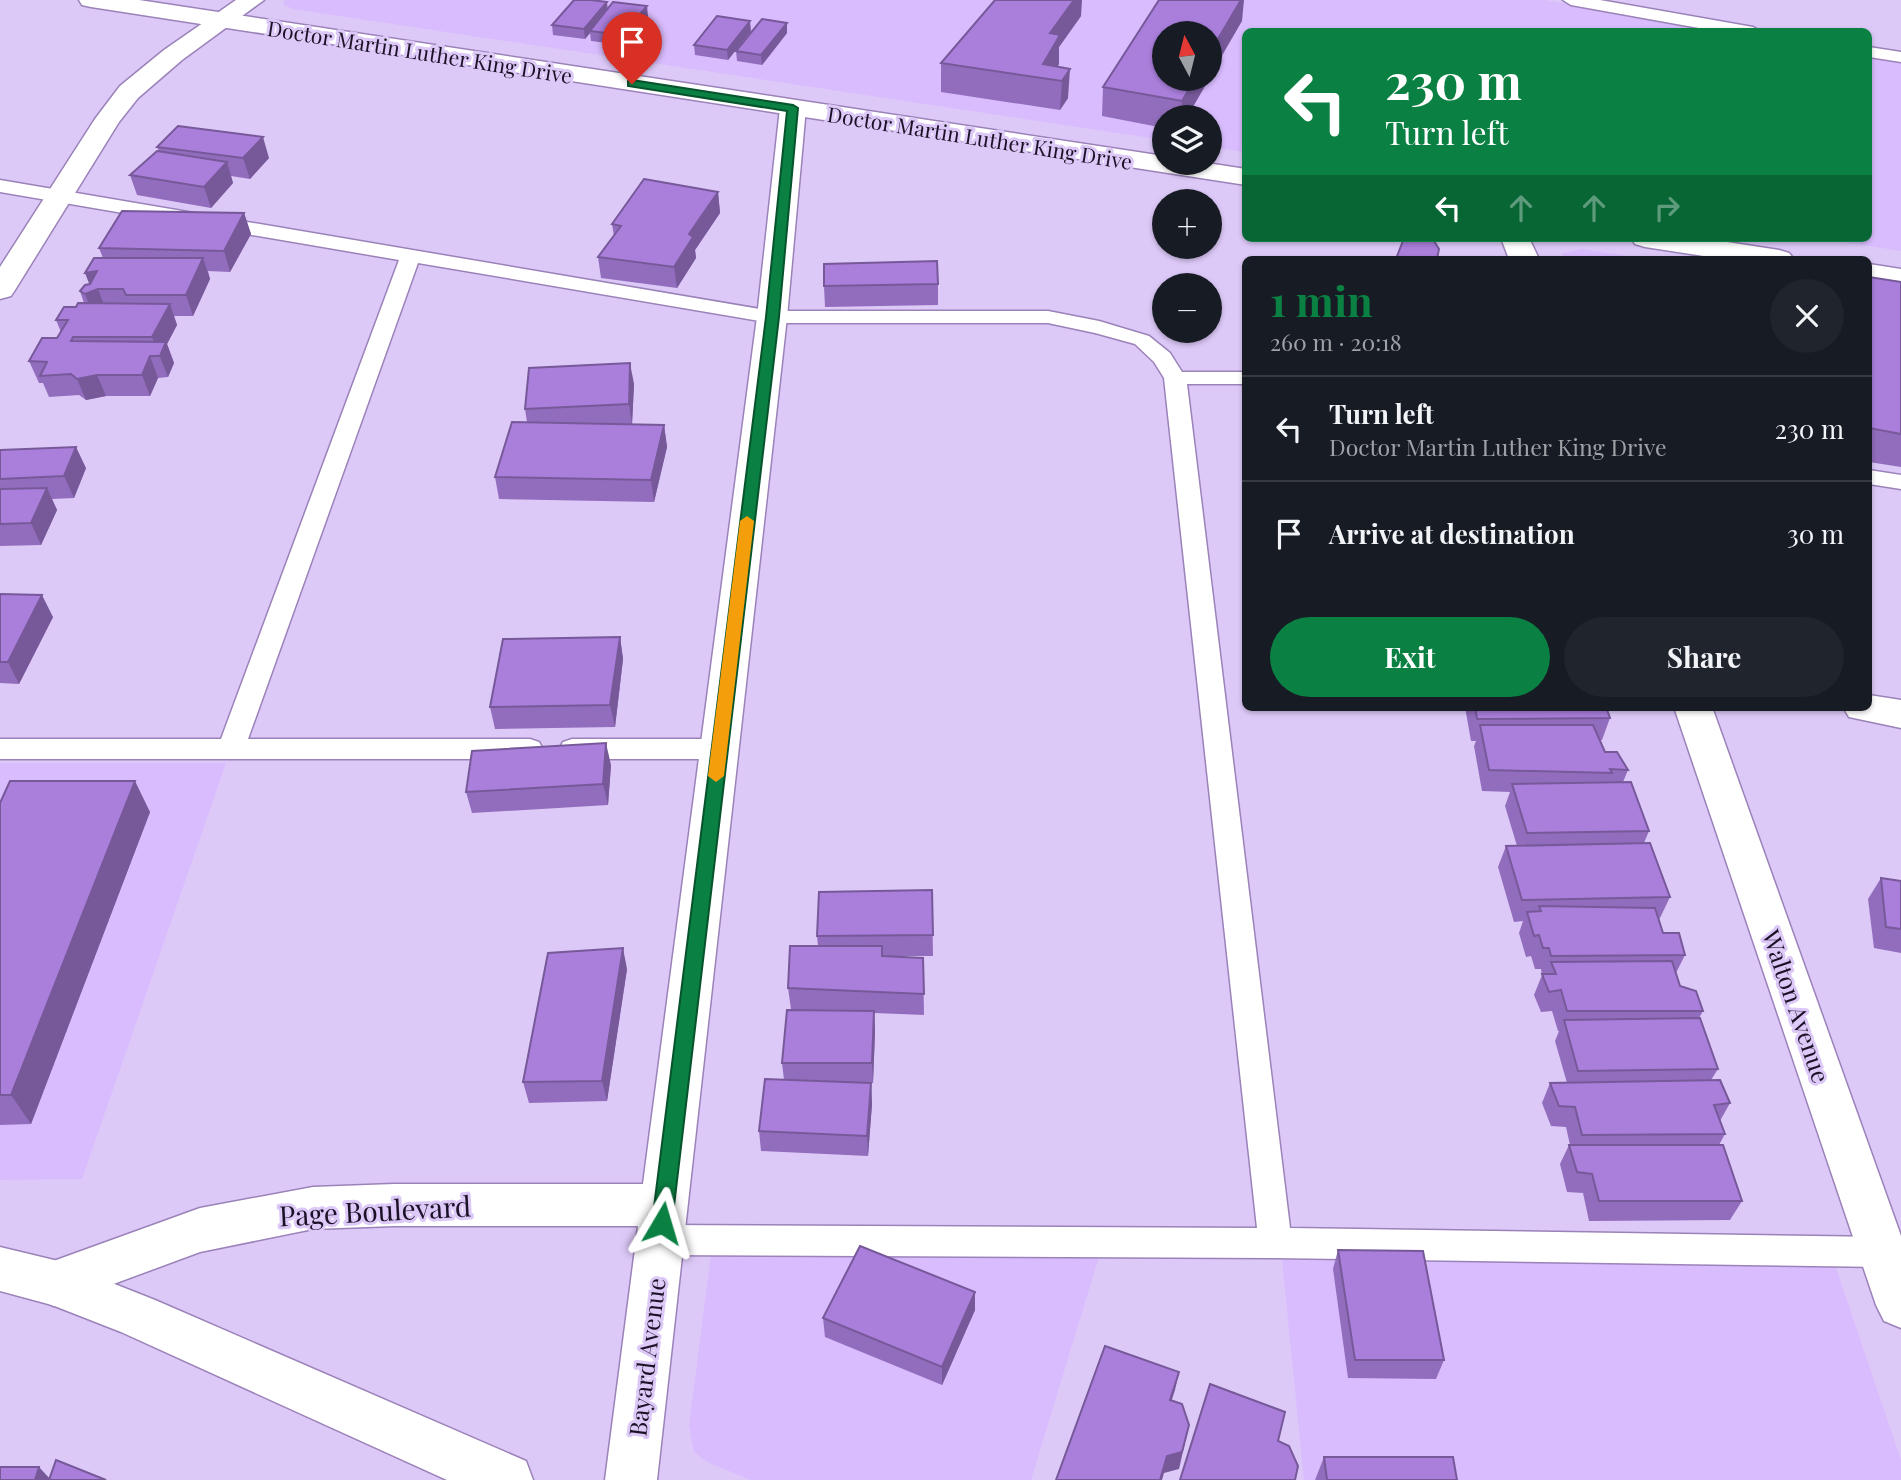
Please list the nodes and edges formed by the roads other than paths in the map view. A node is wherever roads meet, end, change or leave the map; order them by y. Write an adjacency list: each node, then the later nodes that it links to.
1 (92, 0): 4 (street, Doctor Martin Luther King Drive)
2 (252, 0): 4 (street)
3 (1571, 0): 5 (lane)
4 (222, 21): 8 (street, Doctor Martin Luther King Drive); 11 (street)
5 (1730, 28)
6 (1872, 52): 7 (lane)
7 (1901, 57)
8 (793, 108): 9 (street, Doctor Martin Luther King Drive); 18 (street, Bayard Avenue)
9 (1242, 176)
10 (0, 186): 11 (lane)
11 (59, 196): 13 (lane); 17 (street)
12 (1671, 242): 14 (street)
13 (410, 256): 18 (lane); 27 (lane)
14 (1760, 256)
15 (1872, 273): 16 (street)
16 (1901, 278)
17 (0, 290)
18 (772, 317): 19 (lane); 28 (street, Bayard Avenue)
19 (1175, 378): 20 (lane); 30 (lane)
20 (1242, 378)
21 (1872, 477): 22 (lane)
22 (1901, 482)
23 (1872, 709): 25 (street)
24 (1694, 711): 31 (street, Walton Avenue)
25 (1901, 715)
26 (0, 749): 27 (lane)
27 (231, 749): 28 (lane)
28 (719, 749): 29 (street, Bayard Avenue)
29 (662, 1222): 30 (lane); 33 (street, Page Boulevard); 36 (street, Bayard Avenue)
30 (1275, 1243): 31 (lane)
31 (1883, 1252): 34 (street, Walton Avenue)
32 (0, 1269): 33 (street)
33 (54, 1283): 35 (street)
34 (1901, 1305)
35 (507, 1480)
36 (631, 1480)

